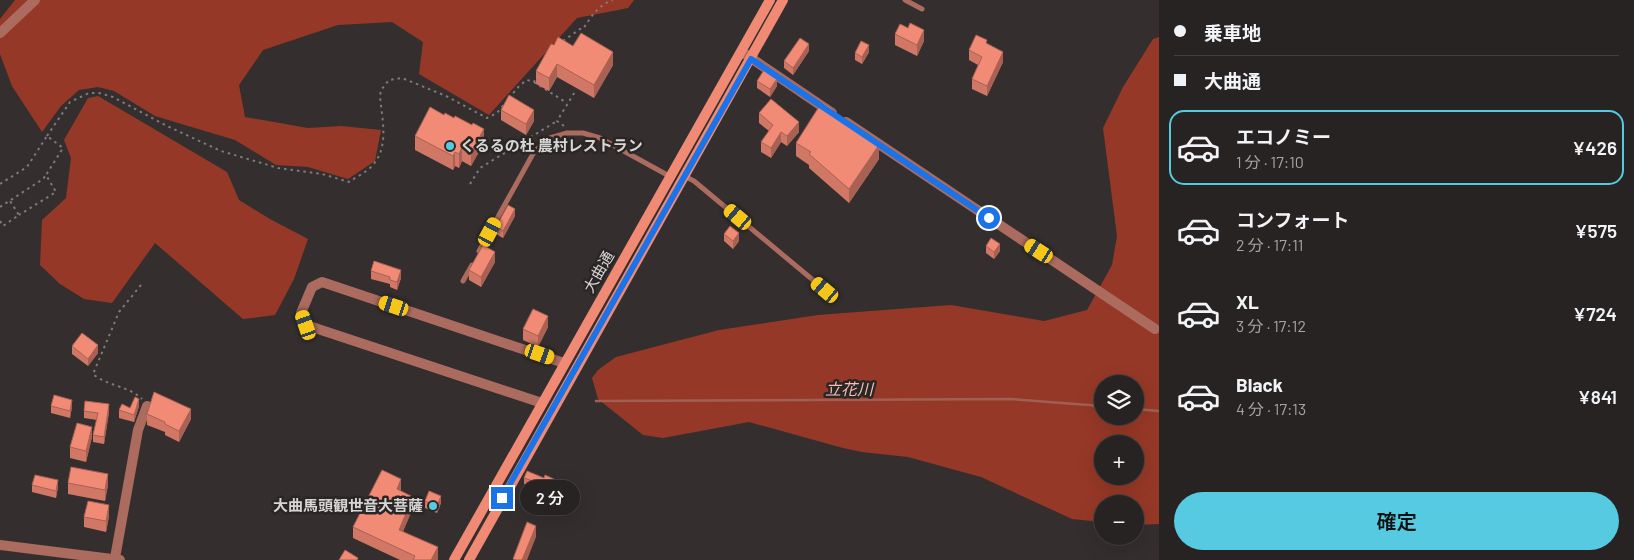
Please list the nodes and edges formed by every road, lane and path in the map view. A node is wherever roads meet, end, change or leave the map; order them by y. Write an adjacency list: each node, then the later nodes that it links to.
1 (35, 0): 7 (street)
2 (612, 0): 8 (path)
3 (770, 0): 9 (main road, 大曲通)
4 (783, 0): 10 (main road, 大曲通)
5 (905, 0): 6 (lane)
6 (922, 9)
7 (0, 33)
8 (560, 43)
9 (742, 52): 10 (street); 20 (main road, 大曲通)
10 (751, 59): 19 (main road, 大曲通); 30 (street)
11 (538, 74): 12 (path)
12 (534, 82): 14 (path); 17 (path)
13 (576, 90): 14 (path)
14 (568, 103): 15 (path)
15 (556, 121): 16 (path); 22 (path)
16 (568, 133): 20 (lane); 27 (lane)
17 (47, 136): 18 (path); 21 (path)
18 (46, 175): 23 (path); 25 (path)
19 (685, 176): 20 (lane); 29 (lane); 37 (main road, 大曲通)
20 (670, 177): 31 (main road, 大曲通)
21 (0, 184)
22 (470, 184)
23 (10, 201): 24 (path); 25 (path)
24 (0, 207)
25 (19, 215): 26 (path)
26 (0, 220)
27 (463, 281)
28 (141, 285): 33 (path)
29 (825, 290)
30 (1155, 329)
31 (564, 363): 32 (main road, 大曲通); 32 (street)
32 (542, 402): 36 (main road, 大曲通)
33 (147, 406): 35 (street)
34 (0, 545): 35 (street)
35 (118, 559)
36 (454, 560)
37 (469, 560)

